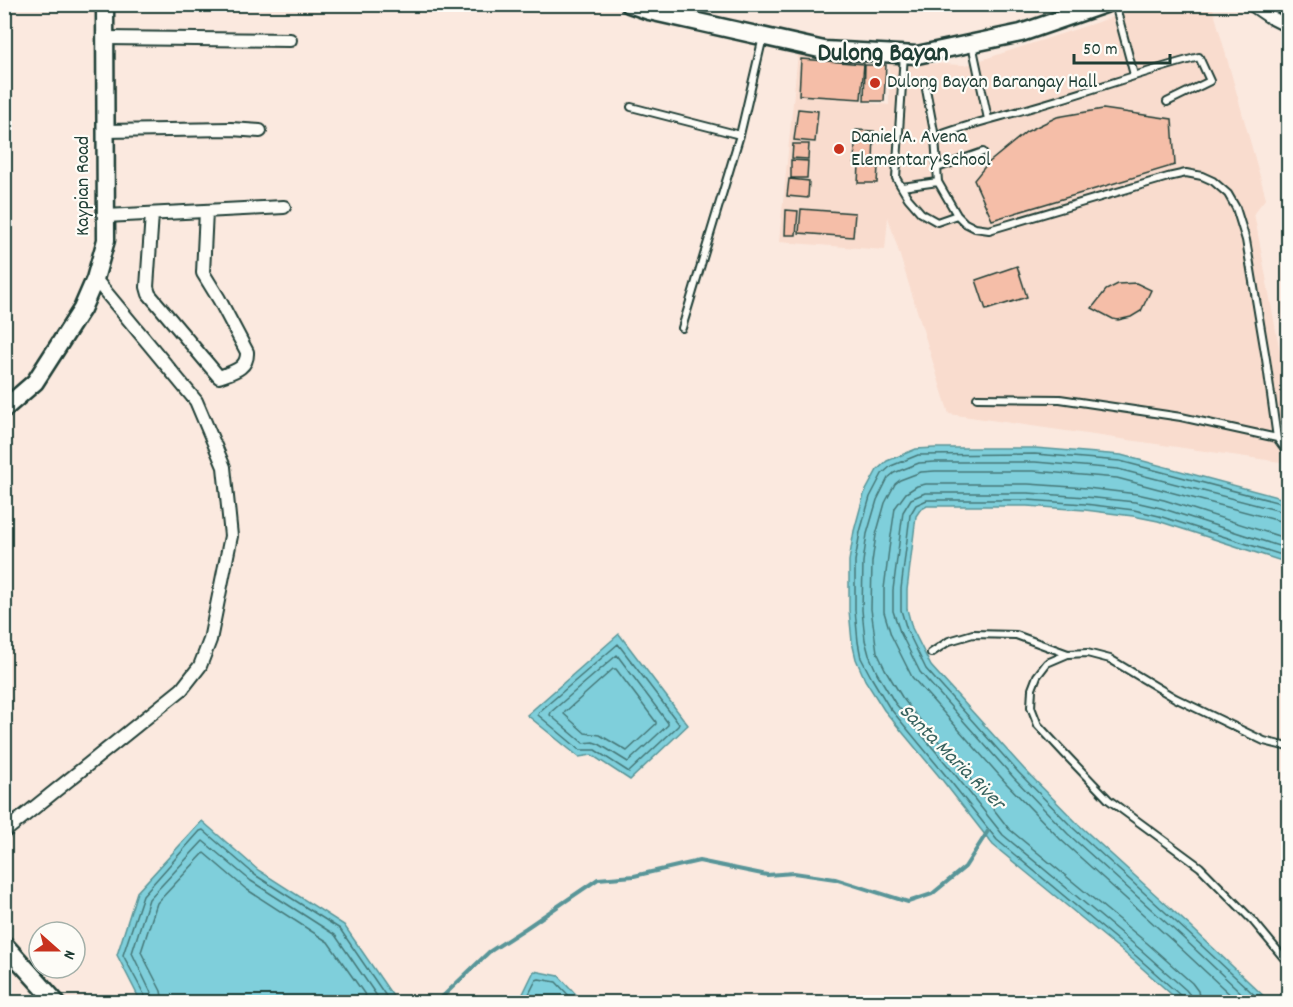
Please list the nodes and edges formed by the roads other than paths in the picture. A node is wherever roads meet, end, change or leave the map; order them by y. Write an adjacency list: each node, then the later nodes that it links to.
1 (105, 4): 8 (main road, Kaypian Road)
2 (629, 4): 7 (main road)
3 (1105, 4): 10 (main road)
4 (1115, 4): 12 (lane)
5 (1251, 4): 6 (street)
6 (1288, 26)
7 (763, 36): 11 (main road); 19 (lane)
8 (105, 38): 9 (street); 17 (main road, Kaypian Road)
9 (290, 40)
10 (971, 43): 11 (main road); 16 (lane)
11 (904, 54): 24 (lane)
12 (1134, 75): 14 (lane); 16 (lane)
13 (926, 89): 20 (lane)
14 (1167, 102)
15 (631, 107): 19 (lane)
16 (988, 119): 20 (lane)
17 (105, 131): 18 (street); 29 (main road, Kaypian Road)
18 (260, 131)
19 (740, 135): 31 (lane)
20 (935, 136): 22 (lane)
21 (983, 152): 22 (lane)
22 (938, 168): 23 (lane)
23 (938, 182): 24 (lane); 28 (lane)
24 (902, 187): 28 (lane)
25 (284, 207): 26 (street)
26 (206, 211): 27 (street); 27 (street)
27 (152, 214): 29 (street)
28 (957, 215): 34 (lane)
29 (106, 216): 30 (main road, Kaypian Road)
30 (95, 279): 33 (main road, Kaypian Road); 39 (street)
31 (682, 328)
32 (977, 398): 34 (lane)
33 (4, 409)
34 (1277, 438): 35 (lane)
35 (1288, 453)
36 (931, 653): 37 (lane)
37 (1068, 654): 38 (lane); 41 (lane)
38 (1288, 747)
39 (4, 832)
40 (5, 944): 42 (main road)
41 (1288, 963)
42 (56, 1002)

